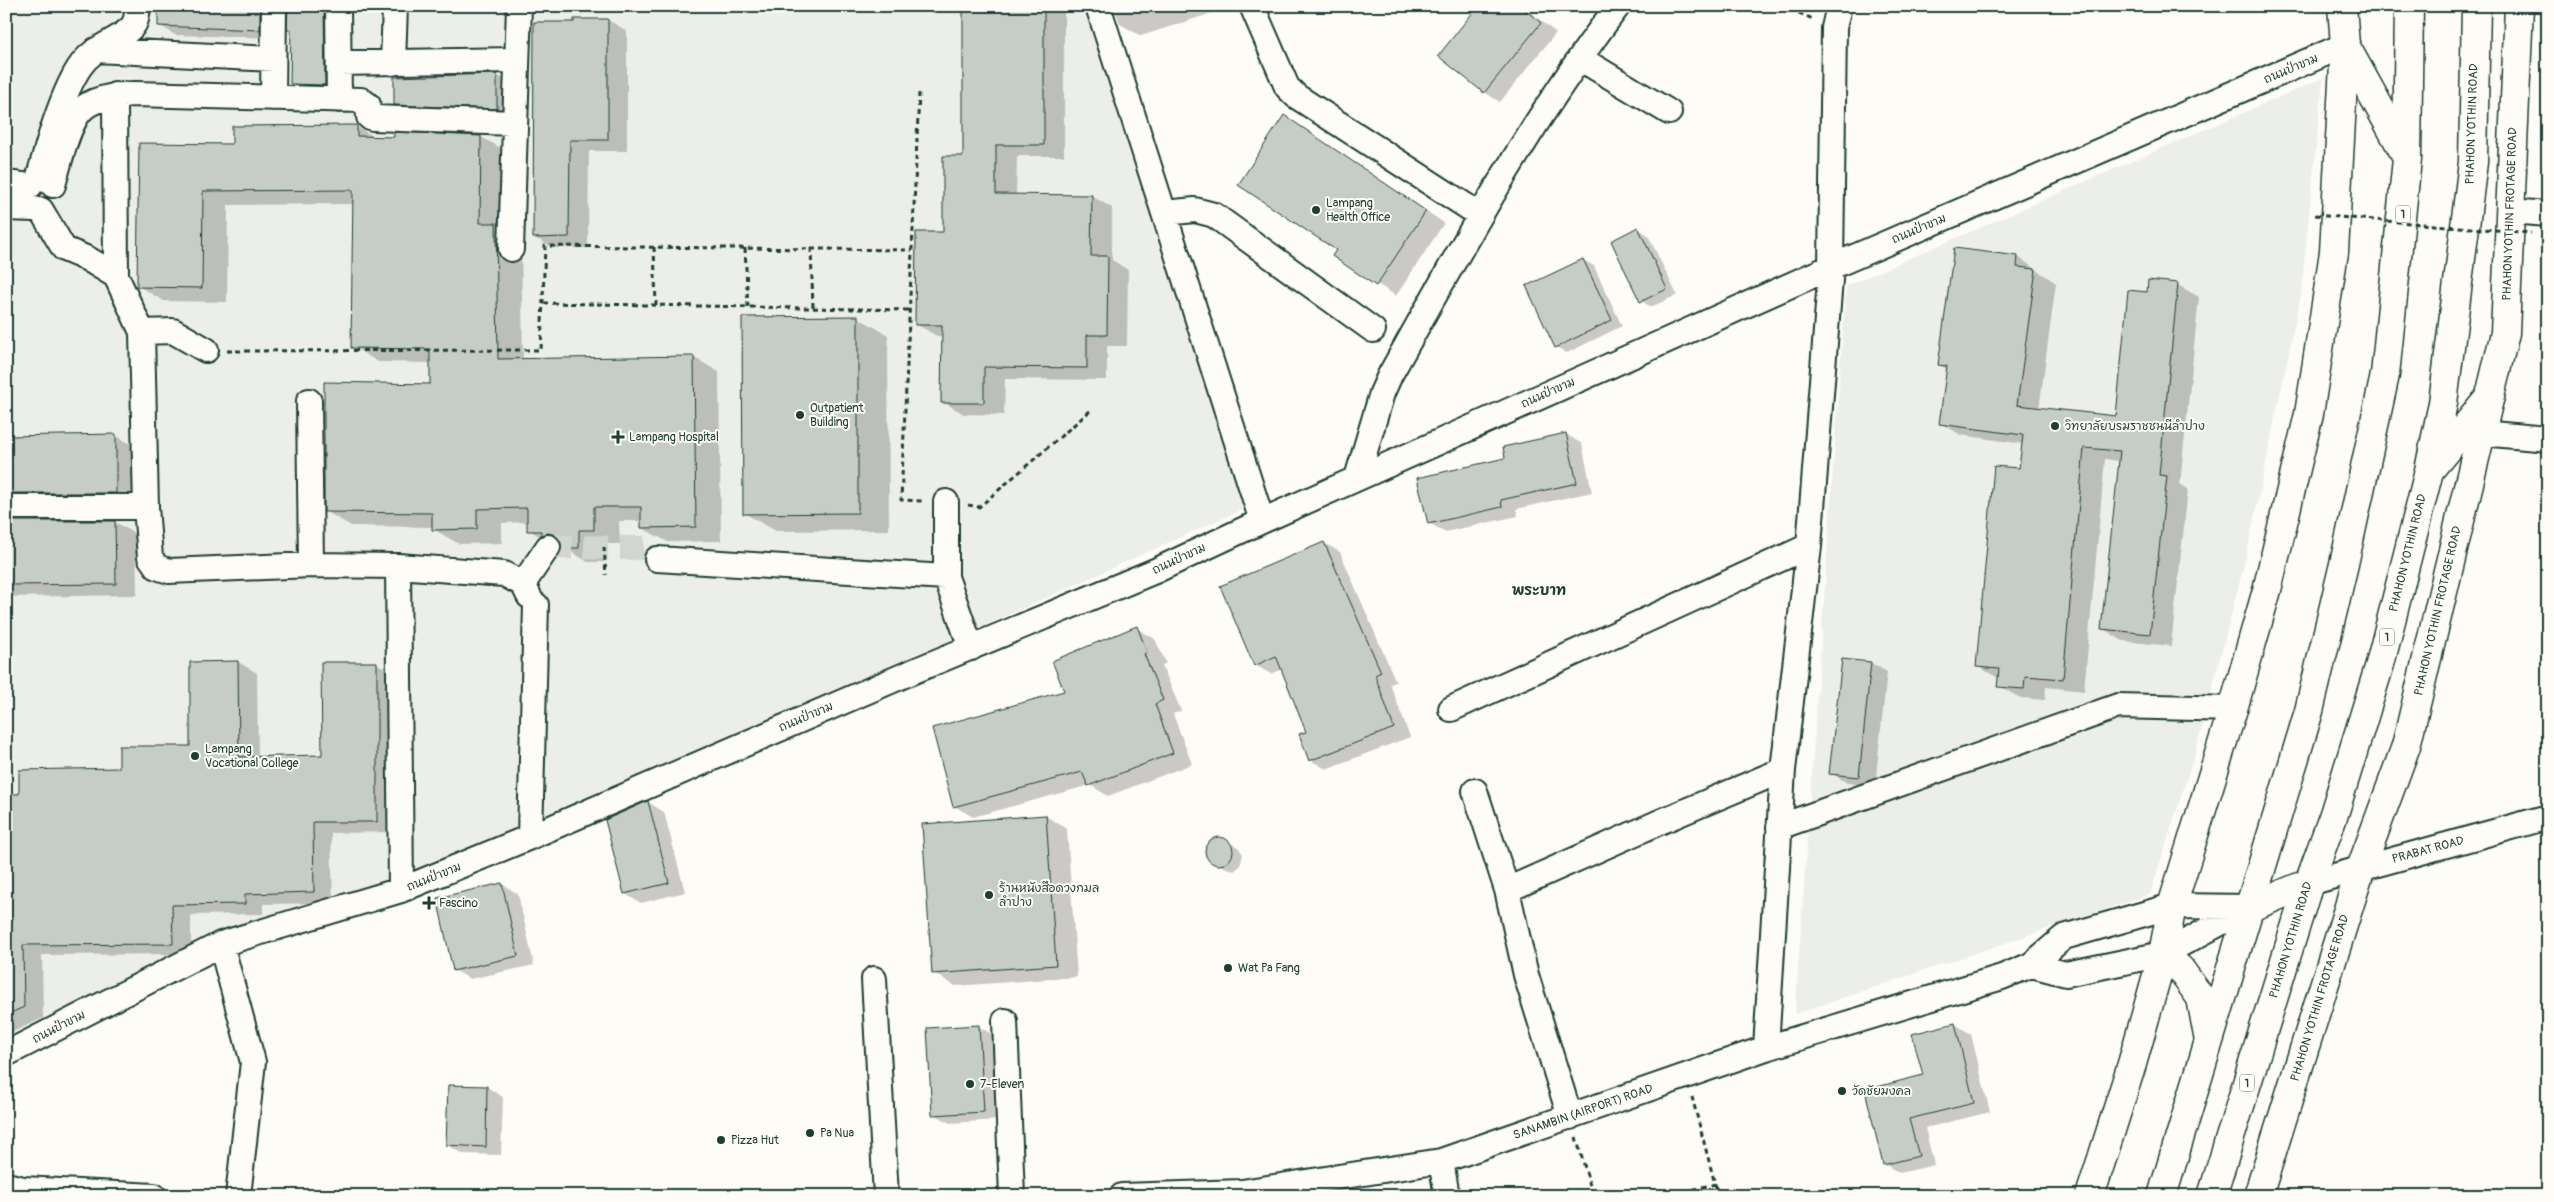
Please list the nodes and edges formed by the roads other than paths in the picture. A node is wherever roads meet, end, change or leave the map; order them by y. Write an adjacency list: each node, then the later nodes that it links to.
1 (138, 6): 15 (street)
2 (274, 6): 16 (street)
3 (338, 6): 20 (street)
4 (395, 6): 19 (street)
5 (519, 6): 18 (street)
6 (1098, 6): 31 (street)
7 (1252, 6): 33 (street)
8 (2342, 6): 14 (main road)
9 (2409, 6): 26 (main road, 1)
10 (2476, 6): 44 (main road, PHAHON YOTHIN ROAD / 1)
11 (2519, 6): 30 (main road, PHAHON YOTHIN FROTAGE ROAD)
12 (1614, 8): 17 (street)
13 (1836, 17): 35 (street)
14 (2345, 45): 26 (main road); 35 (street, ถนนป่าขาม); 59 (main road)
15 (96, 50): 16 (street); 28 (street)
16 (273, 59): 22 (street)
17 (1581, 59): 24 (street); 33 (street)
18 (517, 60): 19 (street); 25 (street)
19 (393, 63): 20 (street)
20 (339, 64): 23 (street)
21 (115, 95): 22 (street); 28 (street); 36 (street)
22 (273, 98): 23 (street)
23 (339, 100): 25 (street)
24 (1669, 112)
25 (515, 123): 34 (street)
26 (2408, 159): 70 (main road, 1)
27 (6, 183): 28 (street)
28 (42, 196): 29 (street); 36 (street)
29 (6, 208)
30 (2510, 211): 32 (street); 40 (main road, PHAHON YOTHIN FROTAGE ROAD)
31 (1164, 213): 37 (street); 49 (street)
32 (2548, 214)
33 (1480, 216): 45 (street)
34 (510, 249)
35 (1830, 267): 45 (street, ถนนป่าขาม); 51 (street)
36 (116, 276): 38 (street)
37 (1373, 330)
38 (142, 332): 39 (street); 48 (street)
39 (214, 351)
40 (2490, 396): 42 (main road, PHAHON YOTHIN FROTAGE ROAD); 44 (main road)
41 (309, 401): 53 (street)
42 (2481, 433): 43 (street); 65 (main road, PHAHON YOTHIN FROTAGE ROAD)
43 (2548, 439)
44 (2429, 470): 66 (main road, PHAHON YOTHIN ROAD / 1)
45 (1357, 478): 49 (street, ถนนป่าขาม)
46 (946, 502): 55 (street)
47 (6, 507): 48 (street)
48 (146, 507): 53 (street)
49 (1262, 521): 57 (street, ถนนป่าขาม)
50 (548, 546): 56 (street)
51 (1809, 546): 58 (street); 60 (street)
52 (658, 561): 55 (street)
53 (311, 565): 54 (street)
54 (398, 566): 56 (street); 67 (street)
55 (946, 577): 57 (street)
56 (529, 595): 64 (street)
57 (971, 648): 64 (street, ถนนป่าขาม)
58 (1451, 708)
59 (2233, 709): 63 (street); 69 (main road)
60 (1783, 770): 63 (street); 68 (street)
61 (1475, 791): 68 (street)
62 (2548, 817): 65 (street, PRABAT ROAD)
63 (1778, 827): 77 (street)
64 (530, 837): 67 (street, ถนนป่าขาม)
65 (2361, 868): 66 (street, PRABAT ROAD); 92 (main road, PHAHON YOTHIN FROTAGE ROAD)
66 (2308, 884): 70 (main road); 91 (main road, PHAHON YOTHIN ROAD / 1)
67 (401, 890): 71 (street, ถนนป่าขาม)
68 (1507, 890): 79 (street)
69 (2172, 906): 70 (street, SANAMBIN (AIRPORT) ROAD); 72 (main road); 73 (street, SANAMBIN (AIRPORT) ROAD)
70 (2251, 907): 72 (street); 76 (main road, 1)
71 (222, 944): 78 (street, ถนนป่าขาม); 84 (street)
72 (2163, 954): 73 (street); 76 (main road); 89 (main road)
73 (2032, 965): 77 (street, SANAMBIN (AIRPORT) ROAD)
74 (874, 979): 85 (street)
75 (1005, 1021): 86 (street)
76 (2208, 1040): 90 (main road, 1)
77 (1766, 1048): 79 (street, SANAMBIN (AIRPORT) ROAD)
78 (6, 1054)
79 (1570, 1117): 80 (street, SANAMBIN (AIRPORT) ROAD)
80 (1441, 1161): 82 (street, SANAMBIN (AIRPORT) ROAD); 88 (street)
81 (6, 1185): 83 (street)
82 (1242, 1194): 87 (street, SANAMBIN (AIRPORT) ROAD)
83 (154, 1196)
84 (238, 1196)
85 (886, 1196)
86 (1012, 1196)
87 (1122, 1196)
88 (1447, 1196)
89 (2090, 1196)
90 (2162, 1196)
91 (2212, 1196)
92 (2258, 1196)

